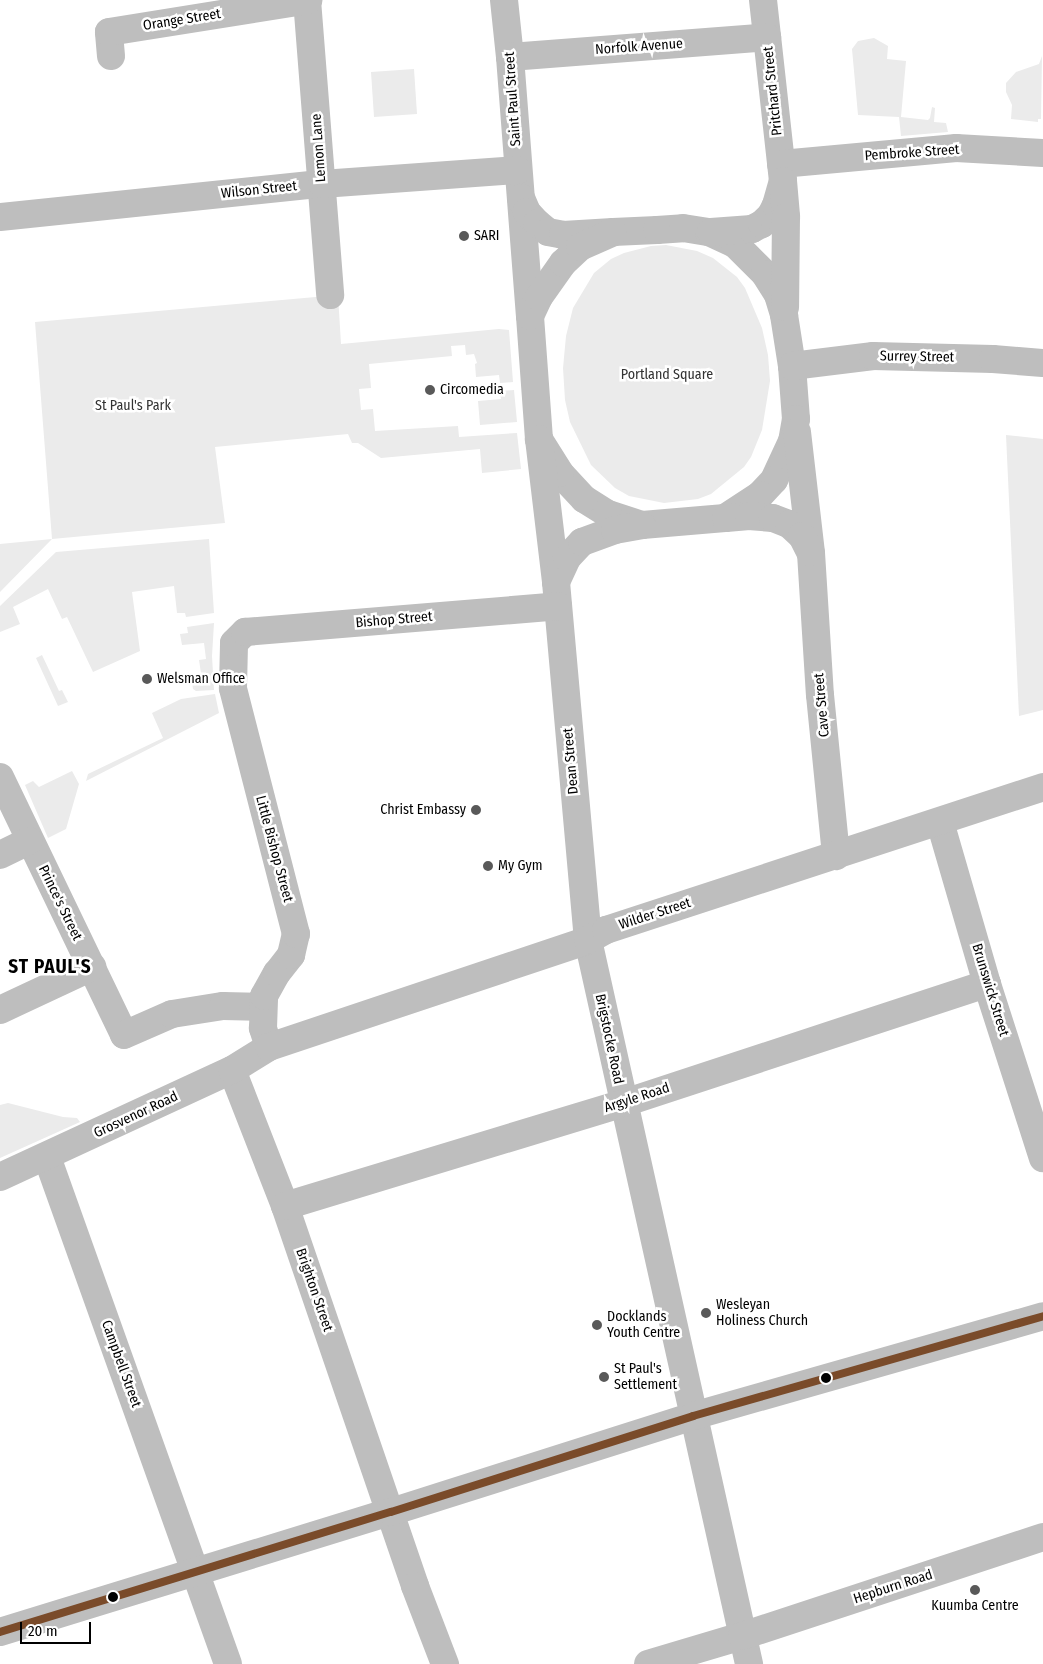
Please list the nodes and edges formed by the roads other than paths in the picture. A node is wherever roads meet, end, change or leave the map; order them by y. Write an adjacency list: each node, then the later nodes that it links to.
1 (308, 0): 5 (street, Orange Street); 10 (street, Lemon Lane)
2 (504, 0): 6 (street, Saint Paul Street)
3 (763, 0): 4 (street, Pritchard Street)
4 (767, 38): 6 (street, Norfolk Avenue); 9 (street, Pritchard Street)
5 (111, 56)
6 (510, 57): 8 (street, Saint Paul Street)
7 (1043, 153): 9 (street, Pembroke Street)
8 (518, 170): 10 (street, Wilson Street); 11 (street, Saint Paul Street)
9 (782, 173): 14 (street); 16 (street)
10 (322, 184): 12 (street, Wilson Street); 15 (street, Lemon Lane)
11 (521, 198): 13 (street); 17 (street)
12 (0, 217)
13 (613, 232): 14 (street); 17 (street)
14 (709, 232): 16 (street)
15 (330, 295)
16 (784, 315): 19 (street)
17 (530, 316): 21 (street)
18 (1043, 363): 19 (street, Surrey Street)
19 (792, 366): 20 (street)
20 (796, 419): 22 (street); 24 (street)
21 (540, 439): 23 (street); 25 (street)
22 (725, 518): 23 (street); 24 (street)
23 (642, 525): 25 (street)
24 (811, 553): 32 (street, Cave Street)
25 (557, 594): 26 (street, Bishop Street); 33 (street, Dean Street)
26 (234, 643): 36 (street, Little Bishop Street)
27 (0, 777): 30 (street, Prince's Street)
28 (1043, 786): 29 (street, Wilder Street)
29 (940, 822): 32 (street, Wilder Street); 35 (street, Brunswick Street)
30 (30, 841): 31 (street); 34 (street, Prince's Street)
31 (0, 855)
32 (836, 856): 33 (street, Wilder Street)
33 (588, 940): 38 (street, Wilder Street); 40 (street, Brigstocke Road)
34 (92, 967): 36 (street, Prince's Street); 37 (street)
35 (987, 984): 40 (street, Argyle Road); 42 (street, Brunswick Street)
36 (263, 1008): 38 (street, Little Bishop Street)
37 (0, 1010)
38 (269, 1047): 39 (street, Grosvenor Road)
39 (232, 1070): 41 (street, Grosvenor Road); 44 (street, Brighton Street)
40 (624, 1103): 44 (street, Argyle Road); 46 (street, Brigstocke Road)
41 (47, 1157): 43 (street, Grosvenor Road); 49 (street, Campbell Street)
42 (1043, 1158)
43 (0, 1177)
44 (285, 1206): 47 (street, Brighton Street)
45 (1043, 1316): 46 (street)
46 (693, 1416): 47 (street); 51 (street, Brigstocke Road)
47 (391, 1512): 49 (street); 53 (street, Brighton Street)
48 (1043, 1537): 51 (street, Hepburn Road)
49 (196, 1571): 50 (street); 52 (street, Campbell Street)
50 (0, 1631)
51 (742, 1636): 54 (street, Hepburn Road); 55 (street, Brigstocke Road)
52 (228, 1664)
53 (445, 1664)
54 (648, 1664)
55 (749, 1664)

